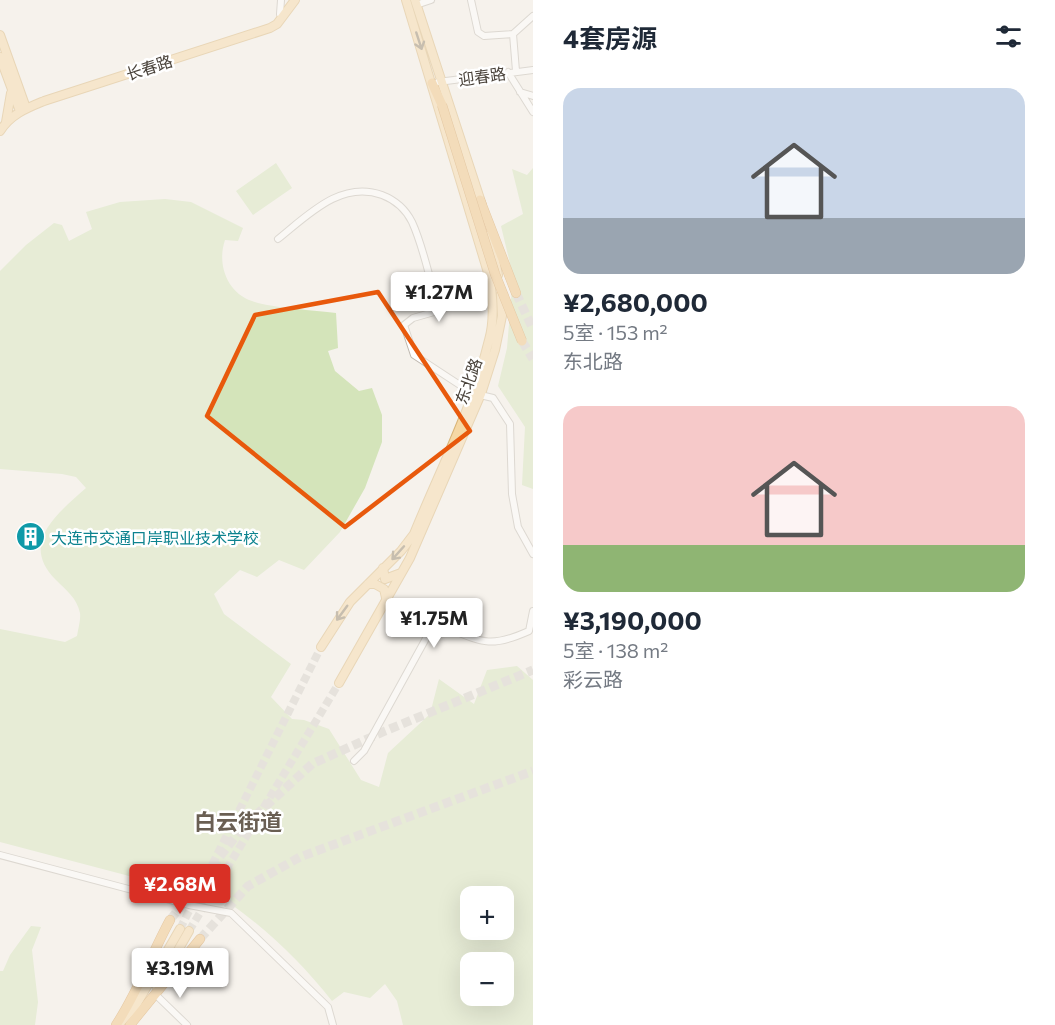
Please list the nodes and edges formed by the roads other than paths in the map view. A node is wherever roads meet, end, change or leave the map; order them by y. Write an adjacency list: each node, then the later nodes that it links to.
1 (281, 0): 7 (street)
2 (295, 0): 20 (main road, 长春路)
3 (406, 0): 15 (main road, 东北路, one-way to 15)
4 (431, 0): 6 (street)
5 (471, 0): 9 (street)
6 (415, 2): 15 (main road, 东北路)
7 (280, 14)
8 (533, 16): 9 (street)
9 (513, 34): 13 (street)
10 (0, 35): 19 (main road)
11 (0, 57): 16 (main road)
12 (533, 70): 13 (street, 迎春路)
13 (516, 71): 14 (street, 迎春路)
14 (508, 72): 15 (street, 迎春路); 17 (street)
15 (437, 82): 25 (main road, 东北路); 28 (highway, bridge); 29 (main road, 东北路)
16 (11, 92): 21 (main road); 23 (main road)
17 (519, 92): 18 (street); 22 (street)
18 (533, 96)
19 (22, 100): 20 (main road); 21 (main road)
20 (44, 101): 21 (main road, 长春路)
21 (23, 110): 23 (main road, 长春路)
22 (533, 112)
23 (6, 122): 24 (main road, 长春路)
24 (0, 131)
25 (480, 200): 27 (highway); 29 (main road, 东北路)
26 (278, 239): 29 (street)
27 (516, 293)
28 (522, 341)
29 (476, 393): 30 (street); 31 (main road, 东北路, one-way to 31); 32 (main road, 东北路)
30 (533, 554)
31 (383, 568): 32 (main road); 33 (main road, 东北路)
32 (401, 573): 34 (main road, 东北路)
33 (368, 584): 34 (main road); 36 (main road, 东北路, one-way to 36)
34 (387, 602): 37 (main road, 东北路)
35 (533, 611): 38 (street)
36 (321, 647)
37 (339, 683)
38 (354, 761)
39 (0, 855): 47 (street)
40 (170, 920): 44 (highway)
41 (200, 939): 42 (highway)
42 (155, 994): 43 (highway); 46 (street)
43 (140, 1012): 44 (main road); 45 (highway)
44 (117, 1025)
45 (130, 1025)
46 (187, 1025)
47 (333, 1025)

